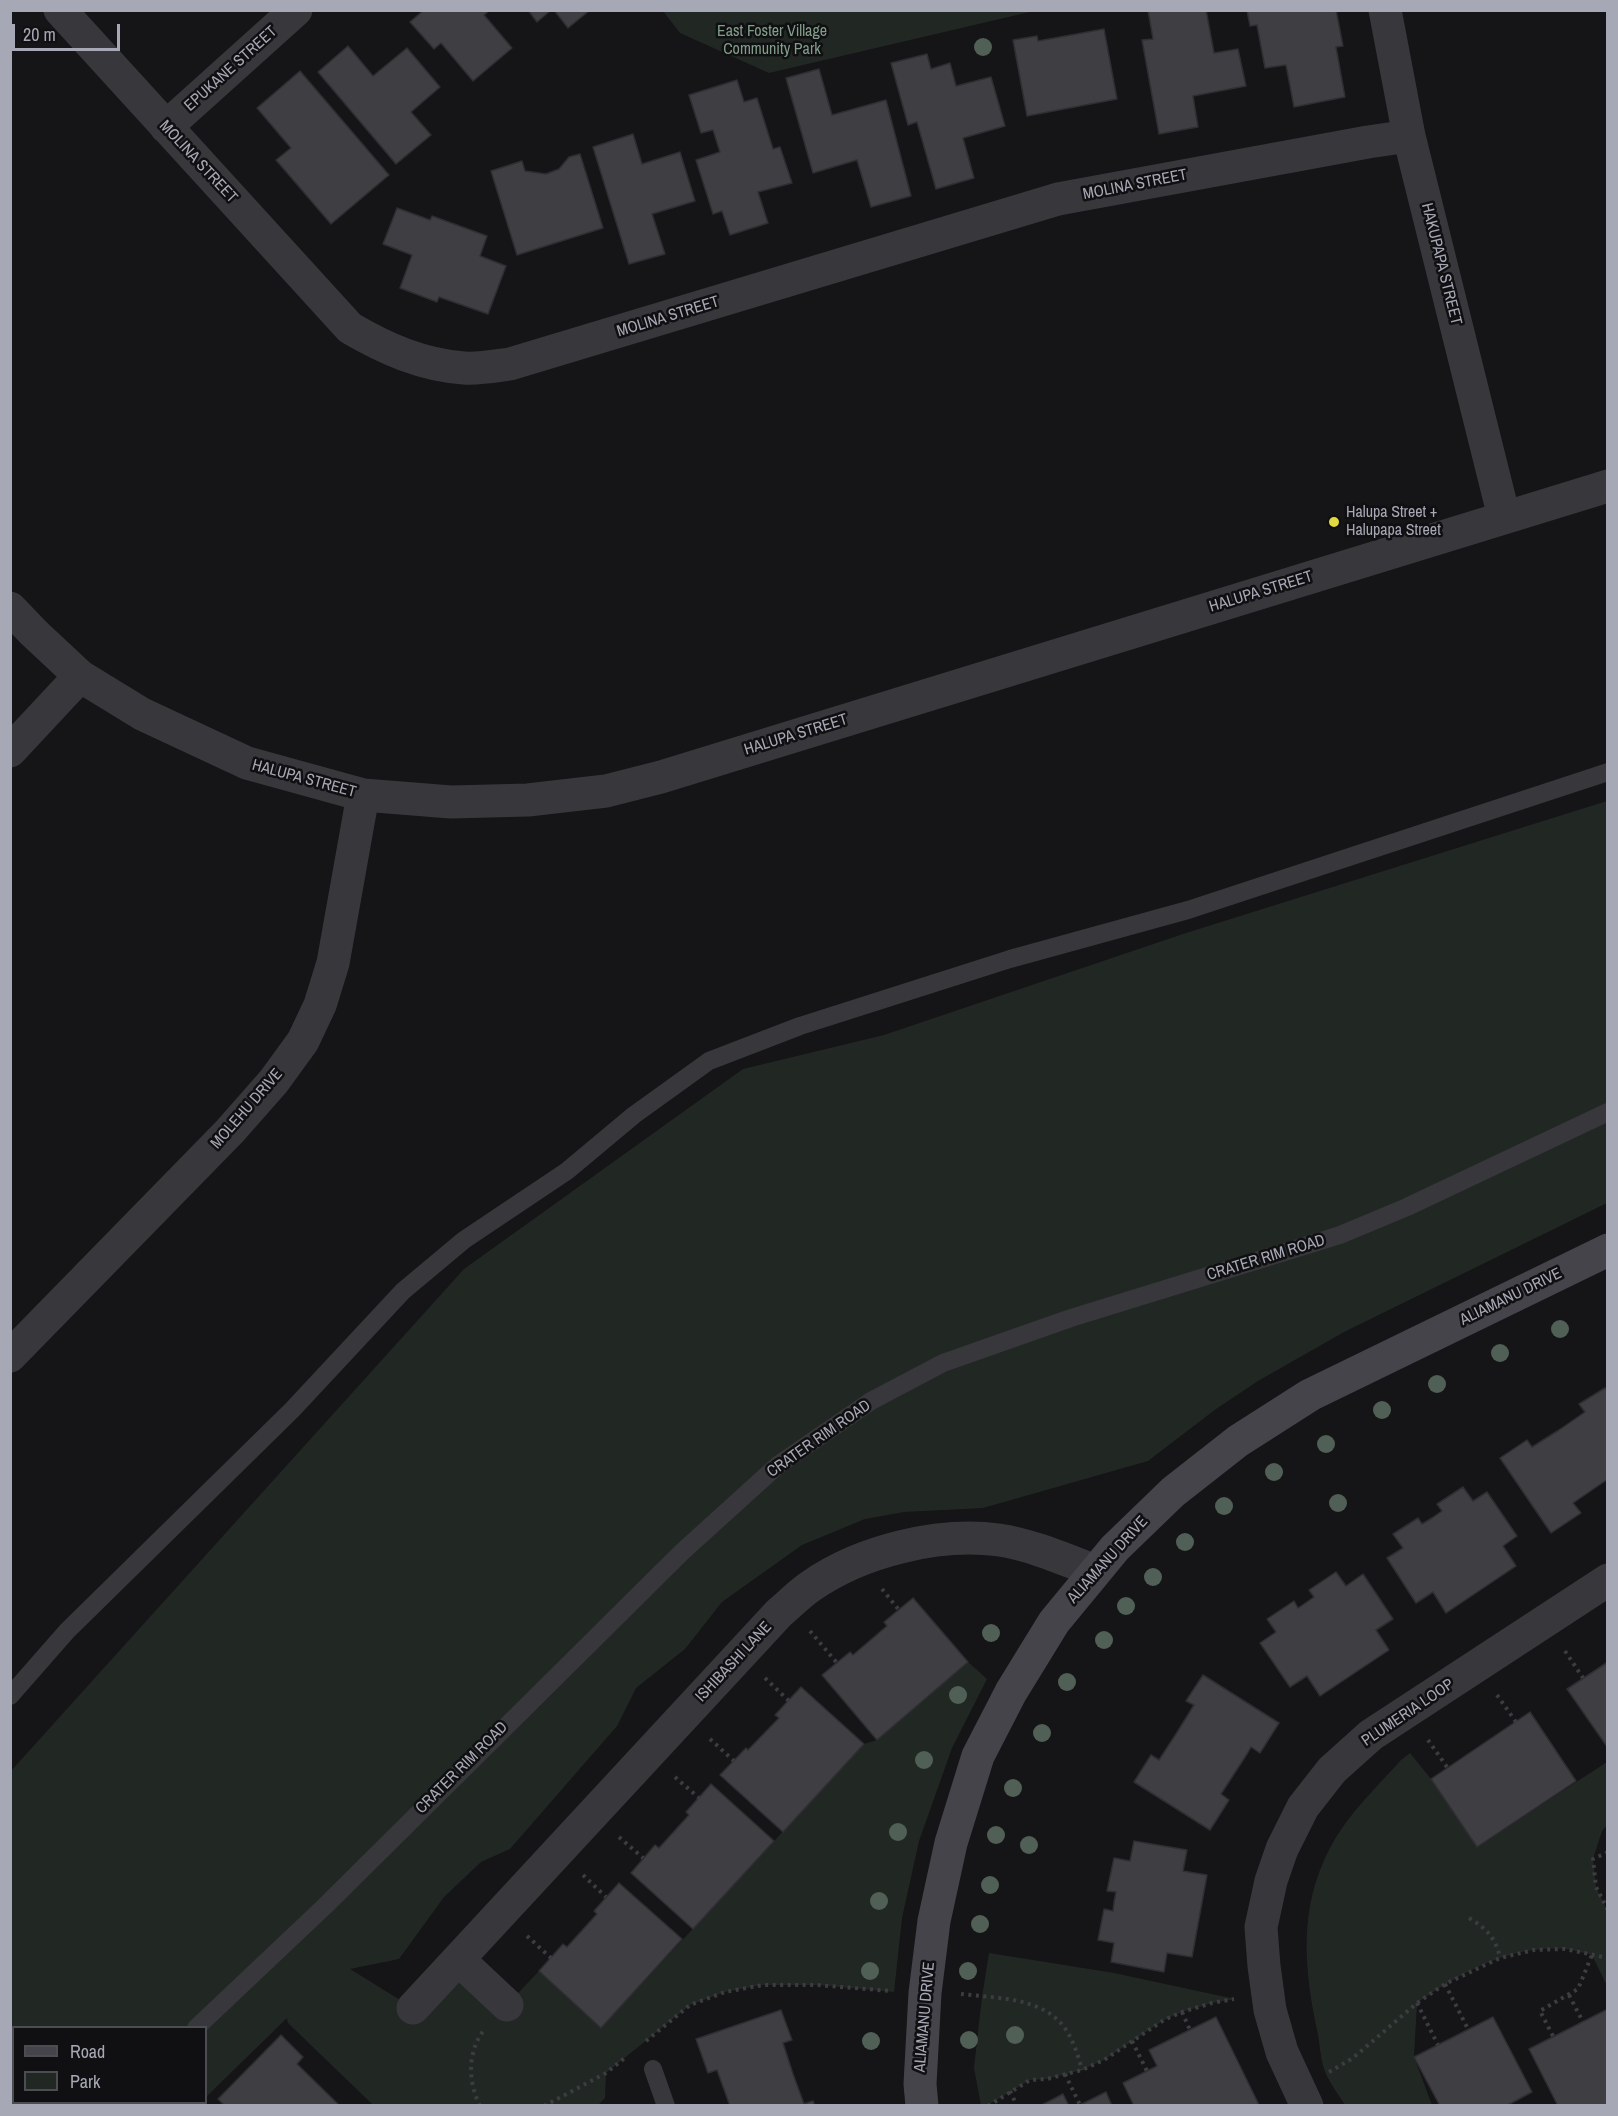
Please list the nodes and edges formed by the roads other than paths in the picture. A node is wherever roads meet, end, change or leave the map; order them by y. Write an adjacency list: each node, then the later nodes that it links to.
1 (60, 10): 4 (street, MOLINA STREET)
2 (296, 10): 4 (street, EPUKANE STREET)
3 (1385, 10): 5 (street, HAKUPAPA STREET)
4 (166, 127): 5 (street, MOLINA STREET)
5 (1408, 136): 7 (street, HAKUPAPA STREET)
6 (1608, 486): 7 (street, HALUPA STREET)
7 (1504, 517): 12 (street, HALUPA STREET)
8 (10, 608): 9 (street, HALUPA STREET)
9 (80, 676): 10 (street); 12 (street, HALUPA STREET)
10 (10, 751)
11 (1608, 772): 18 (lane)
12 (363, 795): 15 (street, MOLEHU DRIVE)
13 (1608, 1112): 22 (lane, CRATER RIM ROAD)
14 (1608, 1250): 16 (street, ALIAMANU DRIVE)
15 (10, 1356)
16 (1095, 1570): 19 (street, ISHIBASHI LANE); 25 (street, ALIAMANU DRIVE)
17 (1608, 1580): 26 (street, PLUMERIA LOOP)
18 (10, 1696)
19 (459, 1960): 20 (street); 21 (street, ISHIBASHI LANE)
20 (507, 2005)
21 (413, 2008)
22 (198, 2026)
23 (653, 2069): 24 (lane)
24 (666, 2106)
25 (922, 2106)
26 (1307, 2106)

